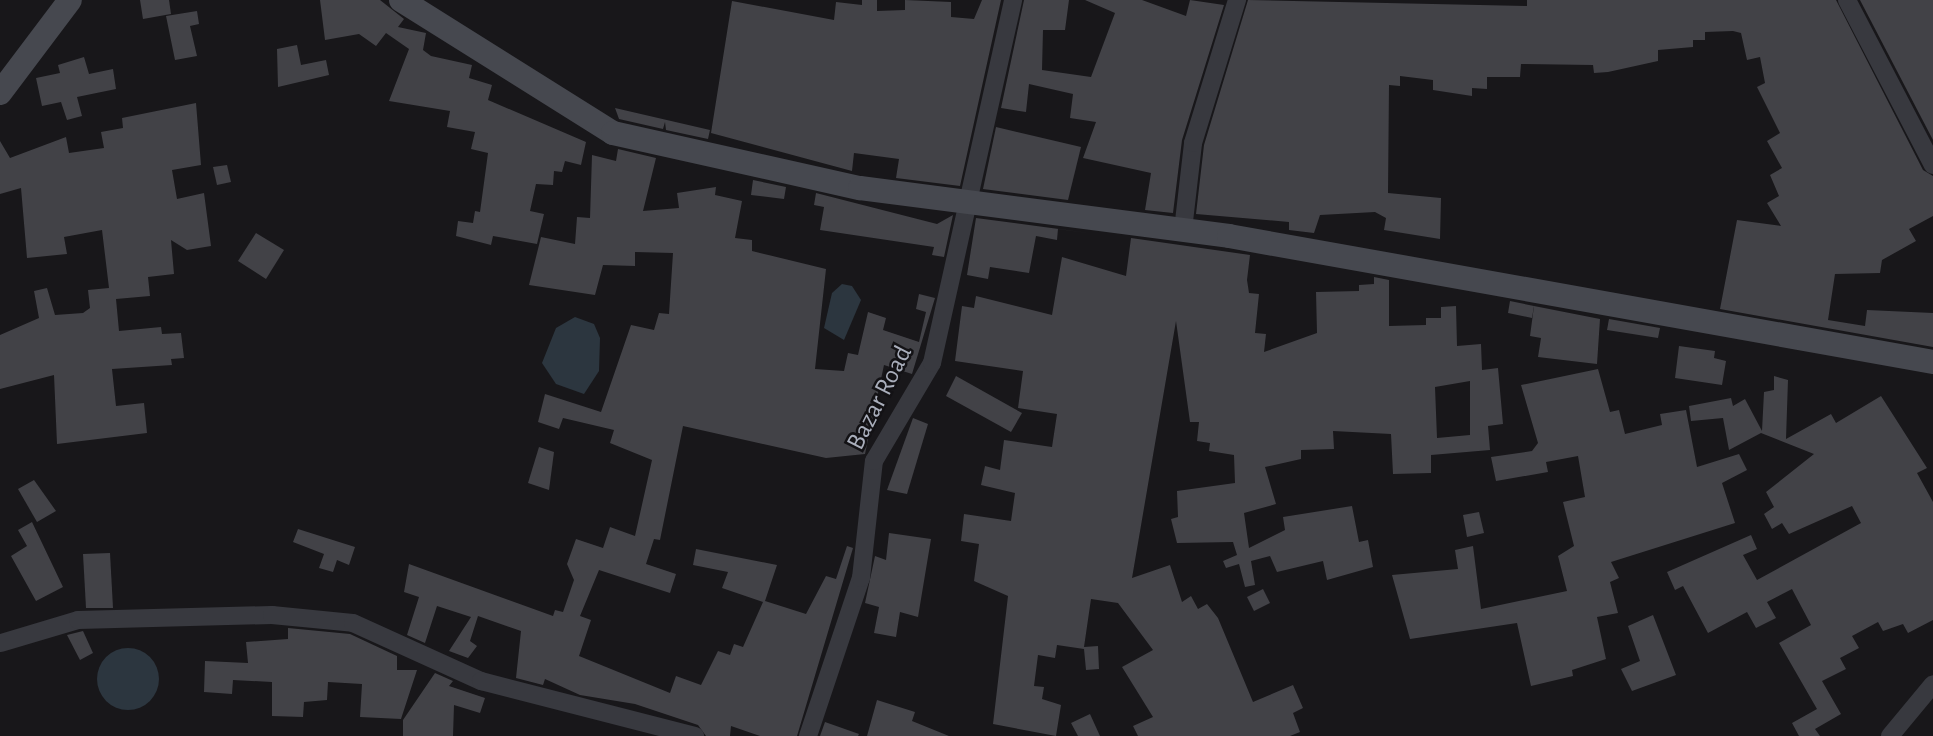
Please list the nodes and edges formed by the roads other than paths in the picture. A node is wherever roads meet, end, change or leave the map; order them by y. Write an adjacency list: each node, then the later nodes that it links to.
1 (71, 0): 6 (street)
2 (401, 0): 8 (street)
3 (1013, 0): 8 (street, Bazar Road)
4 (1237, 0): 9 (street)
5 (1847, 0): 7 (street)
6 (0, 93)
7 (1933, 165)
8 (971, 202): 9 (street); 14 (street, Bazar Road)
9 (1183, 230): 10 (street)
10 (1933, 362)
11 (1, 643): 13 (street)
12 (1933, 684): 15 (street)
13 (695, 736)
14 (808, 736)
15 (1890, 736)

